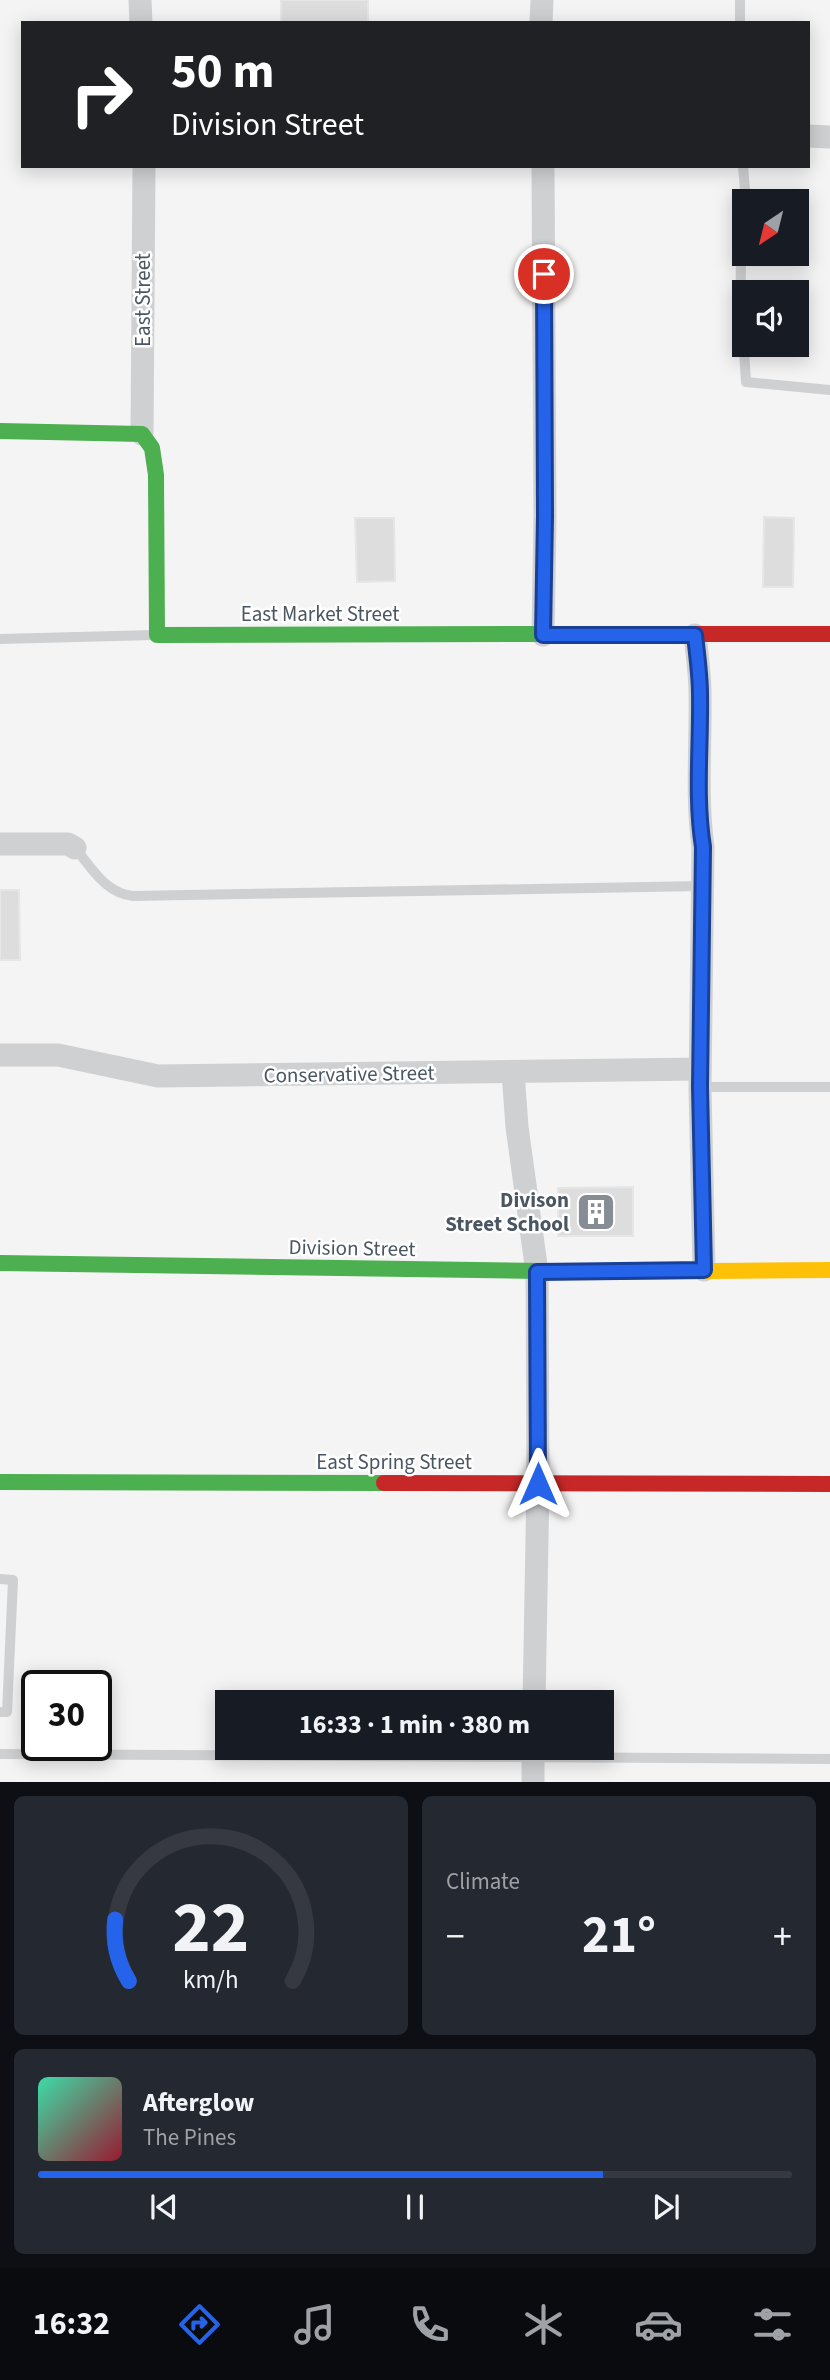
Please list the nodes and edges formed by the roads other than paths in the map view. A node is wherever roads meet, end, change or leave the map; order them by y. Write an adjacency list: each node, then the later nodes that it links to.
1 (140, 0): 4 (street)
2 (541, 0): 5 (street)
3 (740, 0): 6 (lane)
4 (141, 21)
5 (541, 21)
6 (740, 21)
7 (810, 136): 8 (street)
8 (830, 137)
9 (144, 168): 16 (street, East Street)
10 (543, 168): 18 (street)
11 (743, 168): 12 (lane)
12 (745, 189)
13 (741, 266): 14 (lane)
14 (830, 390)
15 (0, 431): 16 (street)
16 (142, 433): 17 (street)
17 (157, 635): 18 (street, East Market Street); 21 (lane)
18 (543, 635): 19 (street, East Market Street)
19 (695, 635): 20 (street, East Market Street); 24 (street)
20 (830, 635)
21 (0, 639)
22 (0, 844): 23 (street)
23 (75, 848): 24 (lane)
24 (702, 886): 27 (street)
25 (0, 1055): 26 (street, Conservative Street)
26 (513, 1072): 27 (street, Conservative Street); 32 (street)
27 (700, 1078): 28 (lane); 30 (street)
28 (830, 1087)
29 (0, 1262): 32 (street, Division Street)
30 (704, 1270): 31 (street, Division Street); 32 (street, Division Street)
31 (830, 1270)
32 (537, 1272): 34 (street)
33 (0, 1482): 34 (street, East Spring Street)
34 (538, 1484): 35 (street, East Spring Street); 37 (street)
35 (830, 1484)
36 (0, 1579): 38 (lane)
37 (534, 1690)
38 (0, 1712)
39 (215, 1753): 40 (lane)
40 (0, 1754)
41 (614, 1754): 42 (lane)
42 (830, 1759)
43 (533, 1760): 44 (street)
44 (533, 1782)

